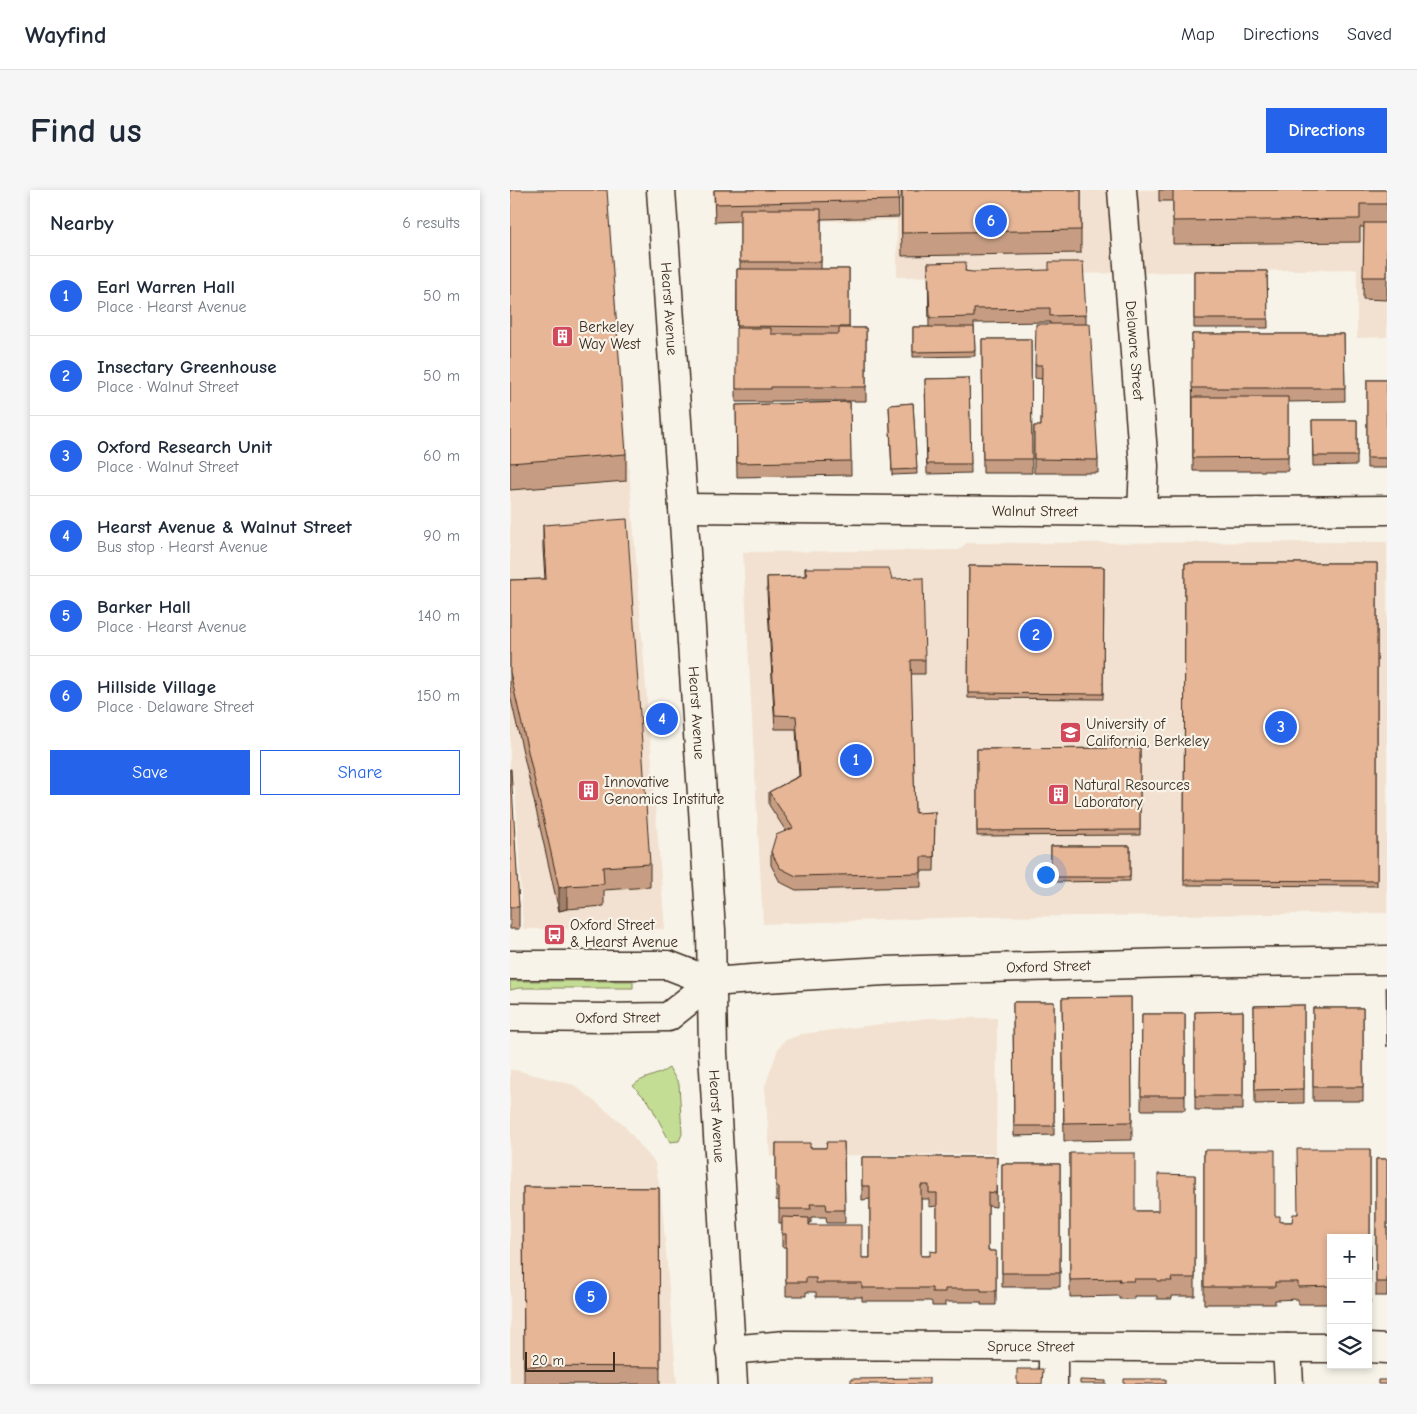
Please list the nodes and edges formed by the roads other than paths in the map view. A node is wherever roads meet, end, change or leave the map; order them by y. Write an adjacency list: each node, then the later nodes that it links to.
1 (661, 190): 3 (street, Hearst Avenue)
2 (1122, 190): 5 (street, Delaware Street)
3 (684, 508): 5 (street, Walnut Street); 8 (street, Hearst Avenue)
4 (1387, 510): 5 (street, Walnut Street)
5 (1142, 512)
6 (1387, 960): 8 (street, Oxford Street)
7 (510, 965): 8 (street, Oxford Street)
8 (712, 982): 9 (street, Oxford Street); 15 (street, Hearst Avenue)
9 (510, 1017)
10 (1053, 1347): 11 (street, Spruce Street); 15 (street, Spruce Street); 17 (street)
11 (1287, 1348): 12 (street, Spruce Street); 18 (street)
12 (1327, 1348)
13 (1372, 1348): 14 (street)
14 (1387, 1349)
15 (730, 1350): 16 (street, Hearst Avenue)
16 (733, 1384)
17 (1053, 1384)
18 (1289, 1384)

